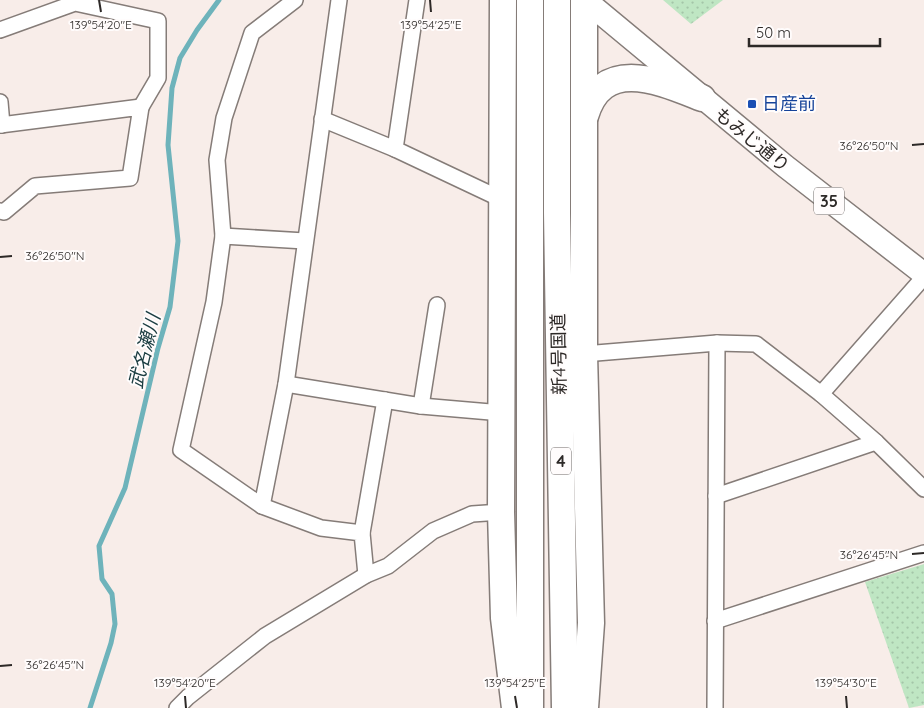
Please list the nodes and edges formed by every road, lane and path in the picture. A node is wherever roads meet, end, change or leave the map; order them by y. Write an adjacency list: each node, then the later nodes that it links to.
1 (296, 0): 18 (street)
2 (338, 0): 12 (street)
3 (417, 0): 15 (street)
4 (503, 0): 16 (highway)
5 (530, 0): 40 (highway, 新4号国道 / 4)
6 (557, 0): 41 (highway, 新4号国道 / 4)
7 (584, 0): 9 (main road, もみじ通り / 35); 13 (highway)
8 (0, 30): 11 (street)
9 (702, 98): 13 (highway); 20 (main road, もみじ通り / 35)
10 (0, 102): 14 (street)
11 (141, 107): 14 (street); 17 (street)
12 (322, 119): 15 (street); 19 (street)
13 (584, 119): 23 (highway)
14 (1, 125)
15 (395, 149): 16 (street)
16 (502, 200): 28 (highway)
17 (0, 211)
18 (223, 236): 19 (street); 32 (street)
19 (305, 240): 24 (street)
20 (924, 275): 25 (street)
21 (437, 305): 27 (street)
22 (717, 344): 23 (street); 25 (street); 31 (street)
23 (584, 354): 42 (highway)
24 (286, 384): 26 (street); 32 (street)
25 (821, 394): 29 (street)
26 (385, 400): 27 (street); 34 (street)
27 (421, 406): 28 (street)
28 (502, 413): 33 (highway)
29 (876, 442): 30 (street); 31 (street)
30 (924, 489)
31 (716, 496): 37 (street)
32 (262, 506): 34 (street)
33 (502, 512): 36 (street); 39 (highway)
34 (362, 533): 36 (street)
35 (924, 553): 37 (street)
36 (366, 575): 38 (street)
37 (715, 621): 43 (street)
38 (177, 708)
39 (515, 708)
40 (530, 708)
41 (566, 708)
42 (584, 708)
43 (714, 708)

